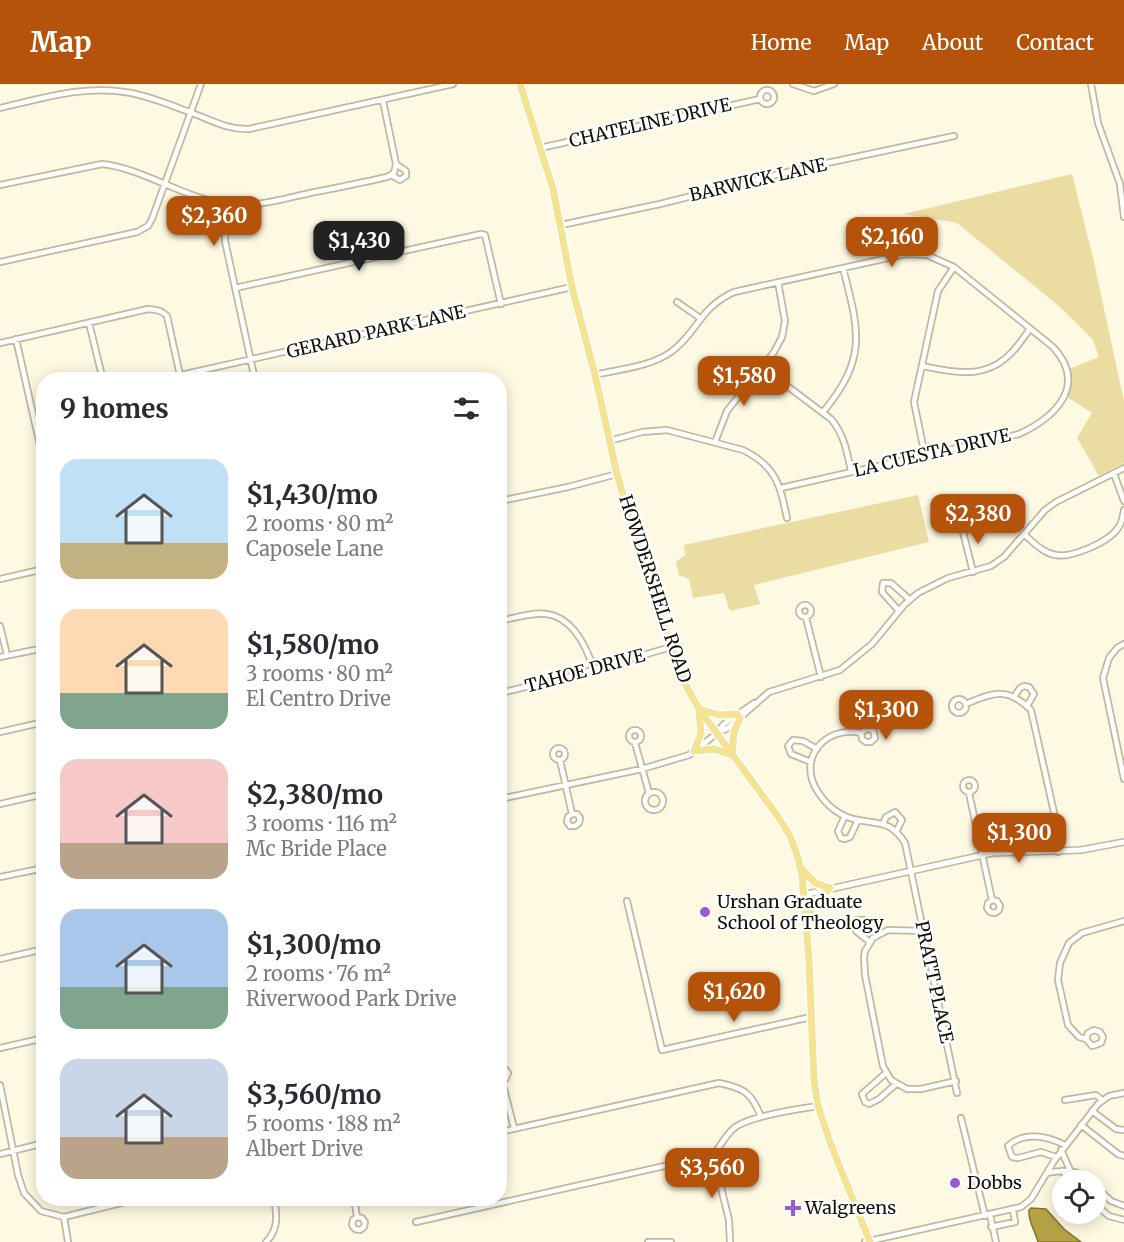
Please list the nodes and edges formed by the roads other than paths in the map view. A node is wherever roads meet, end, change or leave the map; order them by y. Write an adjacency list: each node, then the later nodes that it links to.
1 (201, 84): 10 (street)
2 (453, 84): 8 (street)
3 (520, 84): 12 (main road, HOWDERSHELL ROAD)
4 (793, 84): 5 (street)
5 (834, 84)
6 (1091, 84): 18 (street)
7 (760, 99): 12 (street, CHATELINE DRIVE)
8 (383, 101): 10 (street); 13 (street)
9 (0, 108): 10 (street)
10 (192, 113): 15 (street)
11 (954, 136): 19 (street, BARWICK LANE)
12 (540, 148): 19 (main road, HOWDERSHELL ROAD)
13 (396, 164): 14 (street); 14 (street)
14 (391, 175): 17 (street)
15 (165, 184): 16 (street); 17 (street); 20 (street)
16 (0, 185)
17 (227, 204): 25 (street)
18 (1124, 217)
19 (561, 225): 24 (main road, HOWDERSHELL ROAD)
20 (0, 262)
21 (954, 267): 22 (street); 30 (street); 34 (street)
22 (843, 268): 23 (street); 41 (street)
23 (778, 282): 28 (street); 35 (street)
24 (572, 287): 27 (street, GERARD PARK LANE); 40 (main road, HOWDERSHELL ROAD)
25 (235, 288): 27 (street); 33 (street)
26 (677, 302): 28 (street)
27 (501, 304): 33 (street, GERARD PARK LANE)
28 (700, 318): 40 (street)
29 (89, 323): 31 (street); 36 (street); 37 (street)
30 (1030, 329): 34 (street); 45 (street, LA CUESTA DRIVE)
31 (16, 339): 32 (street); 42 (street)
32 (0, 343)
33 (250, 360): 38 (street, GERARD PARK LANE); 39 (street)
34 (922, 366): 45 (street)
35 (762, 367): 41 (street); 44 (street)
36 (101, 372)
37 (180, 372)
38 (201, 372)
39 (253, 372)
40 (595, 375): 43 (main road, HOWDERSHELL ROAD)
41 (823, 412): 47 (street)
42 (36, 428)
43 (609, 441): 44 (street); 48 (main road, HOWDERSHELL ROAD)
44 (715, 442): 50 (street)
45 (925, 456): 47 (street, LA CUESTA DRIVE)
46 (1124, 468): 49 (street)
47 (851, 471): 50 (street, LA CUESTA DRIVE)
48 (617, 474): 51 (street); 66 (main road, HOWDERSHELL ROAD)
49 (1114, 474): 52 (street); 56 (street)
50 (781, 488): 54 (street)
51 (507, 500)
52 (1124, 501)
53 (1124, 510): 56 (street)
54 (788, 518)
55 (961, 524): 58 (street)
56 (1025, 535): 58 (street)
57 (36, 571): 59 (street)
58 (973, 572): 60 (street)
59 (0, 579)
60 (910, 600): 61 (street); 61 (street)
61 (899, 611): 71 (street)
62 (806, 618): 71 (street)
63 (507, 620): 70 (street)
64 (0, 626): 68 (street)
65 (1124, 644): 89 (street)
66 (671, 647): 70 (street, TAHOE DRIVE); 76 (main road, HOWDERSHELL ROAD)
67 (36, 650): 68 (street)
68 (7, 655): 69 (street)
69 (0, 657)
70 (594, 670): 72 (street, TAHOE DRIVE)
71 (821, 677): 77 (street)
72 (507, 691)
73 (1014, 697): 74 (street); 75 (street); 75 (street)
74 (966, 704)
75 (1027, 706): 102 (street)
76 (699, 709): 77 (main road); 80 (main road, HOWDERSHELL ROAD); 84 (main road)
77 (739, 716): 80 (street); 85 (main road)
78 (36, 724): 79 (street)
79 (0, 732)
80 (716, 734): 84 (street); 85 (main road, HOWDERSHELL ROAD)
81 (861, 734): 83 (street)
82 (635, 743): 88 (street)
83 (817, 749): 87 (street); 87 (street)
84 (694, 751): 85 (main road); 88 (street)
85 (732, 755): 104 (main road, HOWDERSHELL ROAD)
86 (560, 760): 90 (street)
87 (811, 762): 97 (street)
88 (642, 769): 90 (street); 91 (street)
89 (1124, 779)
90 (566, 786): 94 (street); 96 (street)
91 (649, 793): 91 (street)
92 (969, 793): 103 (street)
93 (36, 796): 95 (street)
94 (507, 798)
95 (0, 804)
96 (572, 814)
97 (844, 816): 98 (street); 98 (street)
98 (858, 820): 99 (street)
99 (883, 824): 100 (street); 100 (street, PRATT PLACE)
100 (896, 832): 106 (street, PRATT PLACE)
101 (1124, 842): 102 (street)
102 (1058, 852): 103 (street)
103 (982, 856): 106 (street); 110 (street)
104 (800, 866): 108 (main road); 109 (main road, HOWDERSHELL ROAD)
105 (36, 870): 107 (street)
106 (911, 871): 108 (street); 114 (street, PRATT PLACE)
107 (0, 877)
108 (830, 888): 109 (street); 112 (main road)
109 (804, 895): 112 (main road, HOWDERSHELL ROAD)
110 (992, 900)
111 (627, 901): 119 (street)
112 (806, 920): 119 (main road, HOWDERSHELL ROAD)
113 (1124, 921): 120 (street)
114 (923, 931): 115 (street); 124 (street, PRATT PLACE)
115 (879, 934): 116 (street); 116 (street)
116 (870, 942): 123 (street)
117 (36, 951): 118 (street)
118 (0, 959)
119 (811, 1017): 132 (main road, HOWDERSHELL ROAD)
120 (1086, 1039)
121 (36, 1040): 122 (street)
122 (0, 1048)
123 (886, 1073): 125 (street); 125 (street)
124 (956, 1081): 125 (street); 127 (street, PRATT PLACE)
125 (896, 1084)
126 (0, 1085): 142 (street)
127 (957, 1093)
128 (1124, 1093): 130 (street)
129 (1065, 1100): 130 (street)
130 (1102, 1100): 133 (street)
131 (507, 1102): 137 (street)
132 (818, 1106): 134 (street); 172 (main road, HOWDERSHELL ROAD)
133 (1092, 1111): 136 (street); 139 (street)
134 (761, 1118): 137 (street); 144 (street)
135 (961, 1118): 161 (street)
136 (1081, 1125): 141 (street); 145 (street)
137 (514, 1128): 138 (street)
138 (507, 1130)
139 (1124, 1130)
140 (36, 1145): 142 (street)
141 (1063, 1148): 146 (street); 146 (street); 147 (street)
142 (14, 1151): 143 (street); 162 (street)
143 (0, 1154)
144 (713, 1155): 151 (street); 171 (street)
145 (1124, 1156)
146 (1056, 1157): 149 (street)
147 (1070, 1170)
148 (1052, 1172): 149 (street)
149 (1047, 1173): 159 (street)
150 (1106, 1196): 152 (street)
151 (507, 1201)
152 (1111, 1201): 157 (street); 158 (street)
153 (109, 1206): 162 (street)
154 (276, 1206): 168 (street)
155 (355, 1206): 163 (street)
156 (487, 1206): 165 (street)
157 (1124, 1206)
158 (1106, 1208)
159 (1013, 1210): 161 (street); 166 (street)
160 (1106, 1213): 164 (street)
161 (987, 1215): 166 (street); 172 (street)
162 (64, 1217): 167 (street)
163 (357, 1217)
164 (1124, 1220)
165 (416, 1222)
166 (991, 1227): 173 (street)
167 (68, 1242)
168 (266, 1242)
169 (648, 1242): 170 (street)
170 (671, 1242)
171 (730, 1242)
172 (868, 1242)
173 (996, 1242)

